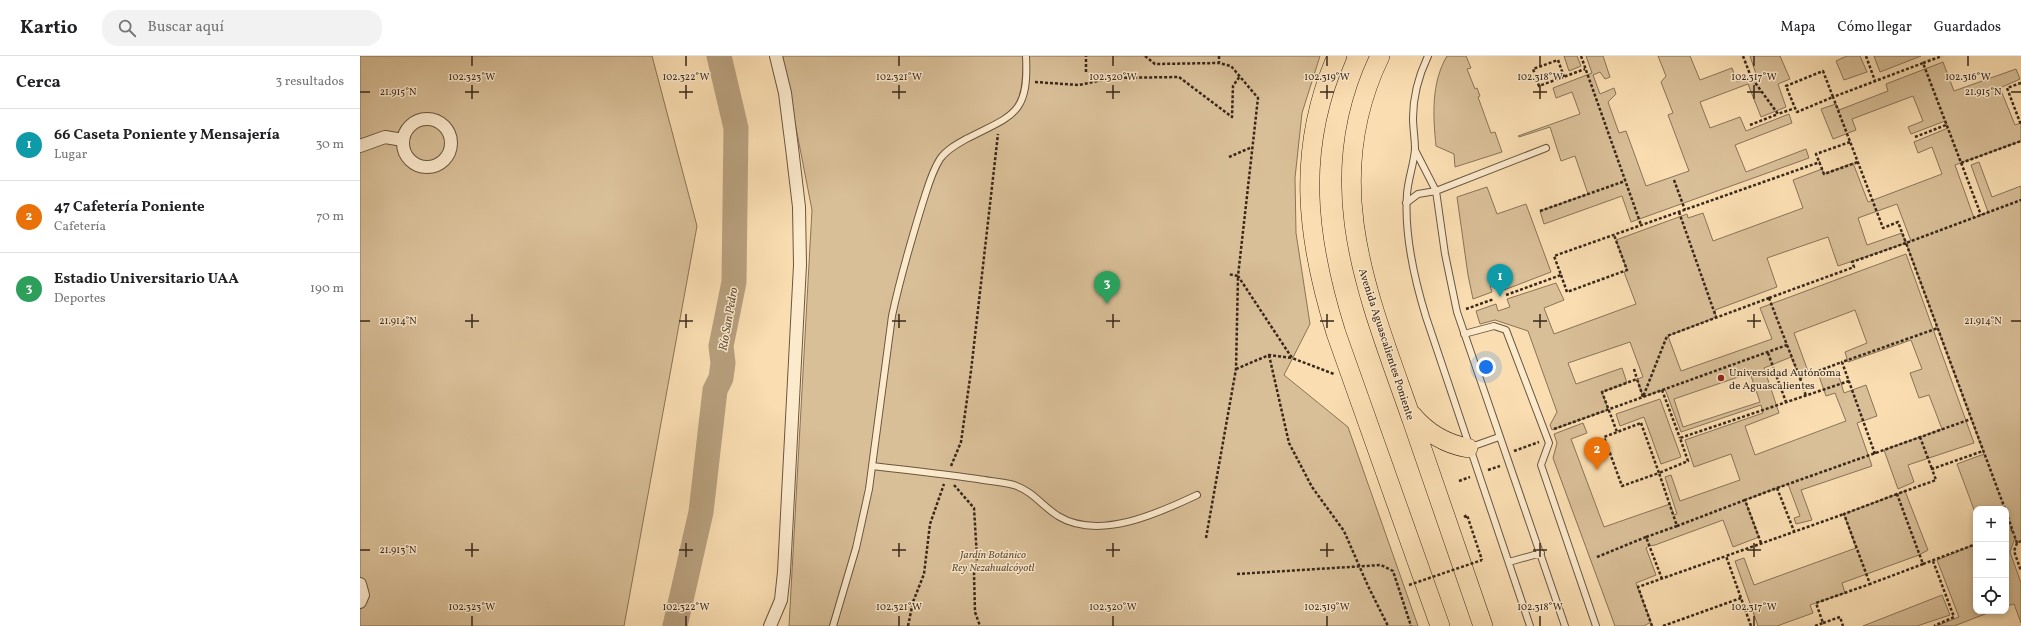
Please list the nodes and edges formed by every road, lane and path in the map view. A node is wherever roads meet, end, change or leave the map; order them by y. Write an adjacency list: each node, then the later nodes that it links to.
1 (776, 56): 131 (street)
2 (1026, 56): 20 (lane)
3 (1086, 56): 16 (path)
4 (1145, 56): 13 (path)
5 (1219, 56): 13 (path)
6 (1337, 56): 73 (main road)
7 (1380, 56): 78 (main road, Avenida Aguascalientes Poniente)
8 (1428, 56): 36 (lane)
9 (1581, 56): 15 (path)
10 (1743, 56): 24 (path)
11 (1866, 56): 19 (path)
12 (1942, 56): 14 (path)
13 (1219, 63): 17 (path)
14 (1923, 63): 19 (path); 27 (path)
15 (1586, 69): 18 (path); 42 (path)
16 (1086, 72)
17 (1240, 76): 20 (path); 34 (path)
18 (1564, 77): 18 (path)
19 (1875, 81): 22 (path)
20 (1028, 82): 25 (lane)
21 (2021, 83): 28 (path)
22 (1833, 97): 23 (path); 23 (path); 32 (path)
23 (1795, 108): 24 (path)
24 (1778, 114): 26 (path)
25 (1000, 123): 90 (lane); 93 (path)
26 (1750, 125)
27 (1946, 125): 29 (path); 40 (path)
28 (2021, 125)
29 (1915, 137)
30 (403, 140): 30 (street); 33 (street)
31 (2021, 141): 40 (path)
32 (1850, 142): 38 (path); 39 (path)
33 (360, 146)
34 (1252, 146): 37 (path); 54 (path)
35 (1546, 148): 43 (lane)
36 (1415, 150): 43 (lane); 45 (lane)
37 (1229, 157)
38 (1820, 162): 39 (path); 46 (path)
39 (1858, 162): 52 (path)
40 (1961, 163): 49 (path)
41 (1674, 180): 46 (path)
42 (1625, 181): 47 (path); 50 (path)
43 (1436, 190): 45 (lane); 59 (lane)
44 (2021, 200): 49 (path)
45 (1406, 203): 86 (lane)
46 (1685, 210): 48 (path)
47 (1540, 211)
48 (1680, 212): 50 (path); 60 (path)
49 (1981, 215): 52 (path)
50 (1641, 225): 51 (path)
51 (1614, 235): 55 (path); 55 (path)
52 (1906, 242): 57 (path); 61 (path)
53 (1228, 274): 54 (path)
54 (1238, 276): 66 (path); 68 (path)
55 (1561, 276): 56 (path)
56 (1506, 295)
57 (1769, 298): 60 (path); 63 (path)
58 (1494, 299): 59 (path)
59 (1457, 312): 62 (lane)
60 (1716, 317): 76 (path)
61 (1938, 328): 67 (path); 80 (path)
62 (1464, 334): 81 (lane); 83 (lane)
63 (1787, 345): 64 (path); 70 (path)
64 (1768, 353): 74 (path); 77 (path)
65 (1269, 355): 66 (path); 68 (path); 120 (path)
66 (1292, 358): 73 (path)
67 (1842, 362): 70 (path); 72 (path)
68 (1236, 369): 108 (path)
69 (1634, 369): 71 (path)
70 (1800, 378): 75 (path)
71 (1637, 379): 76 (path); 79 (path)
72 (1849, 381): 75 (path); 88 (path)
73 (1354, 382): 137 (main road)
74 (1662, 390): 76 (path); 85 (path)
75 (1806, 396): 77 (path)
76 (1643, 397): 79 (path)
77 (1786, 402): 85 (path)
78 (1408, 410): 86 (main road); 138 (main road, Avenida Aguascalientes Poniente)
79 (1608, 410): 81 (path); 82 (path)
80 (1971, 419): 84 (path); 87 (path)
81 (1545, 432): 89 (path); 141 (lane)
82 (1617, 432): 92 (path); 92 (path)
83 (1499, 437): 86 (lane); 89 (lane)
84 (1920, 437): 88 (path); 91 (path)
85 (1680, 438): 92 (path)
86 (1468, 448): 94 (lane)
87 (1983, 451): 91 (path); 100 (path)
88 (1875, 454): 96 (path)
89 (1508, 463): 94 (path); 113 (lane)
90 (872, 466): 93 (lane); 132 (lane)
91 (1932, 469): 97 (path)
92 (1659, 473): 103 (path)
93 (948, 474): 98 (lane); 133 (path); 134 (path)
94 (1478, 474): 95 (path); 118 (lane)
95 (1459, 481)
96 (1777, 488): 99 (path); 106 (path)
97 (1897, 494): 101 (path); 119 (path)
98 (1197, 495)
99 (1745, 500): 103 (path); 110 (path)
100 (2004, 506)
101 (1844, 514): 106 (path); 125 (path)
102 (2009, 521): 104 (path)
103 (1677, 526): 107 (path)
104 (2012, 530): 105 (path); 111 (path)
105 (2009, 531)
106 (1794, 532): 110 (path)
107 (1646, 537): 116 (path); 123 (path)
108 (1206, 538)
109 (2021, 541): 111 (path)
110 (1761, 543): 115 (path)
111 (2017, 543): 121 (path)
112 (1973, 545): 117 (path)
113 (1541, 553): 118 (lane); 140 (lane)
114 (1477, 556): 126 (path, bridge)
115 (1726, 556): 123 (path); 127 (path)
116 (1597, 557)
117 (1933, 561): 119 (path); 129 (path)
118 (1509, 562): 139 (lane)
119 (1923, 564): 125 (path)
120 (1359, 566): 122 (path); 135 (path); 136 (path)
121 (2021, 570)
122 (1237, 574)
123 (1662, 579): 142 (path)
124 (360, 584): 128 (street)
125 (1870, 584): 130 (path)
126 (1409, 585)
127 (1741, 598): 143 (path); 144 (path)
128 (360, 602)
129 (1943, 622): 147 (path); 148 (path)
130 (1824, 623): 145 (path); 146 (path)
131 (770, 626)
132 (834, 626)
133 (908, 626)
134 (980, 626)
135 (1388, 626)
136 (1411, 626)
137 (1440, 626)
138 (1483, 626)
139 (1530, 626)
140 (1565, 626)
141 (1596, 626)
142 (1652, 626)
143 (1663, 626)
144 (1751, 626)
145 (1815, 626)
146 (1843, 626)
147 (1934, 626)
148 (1944, 626)

